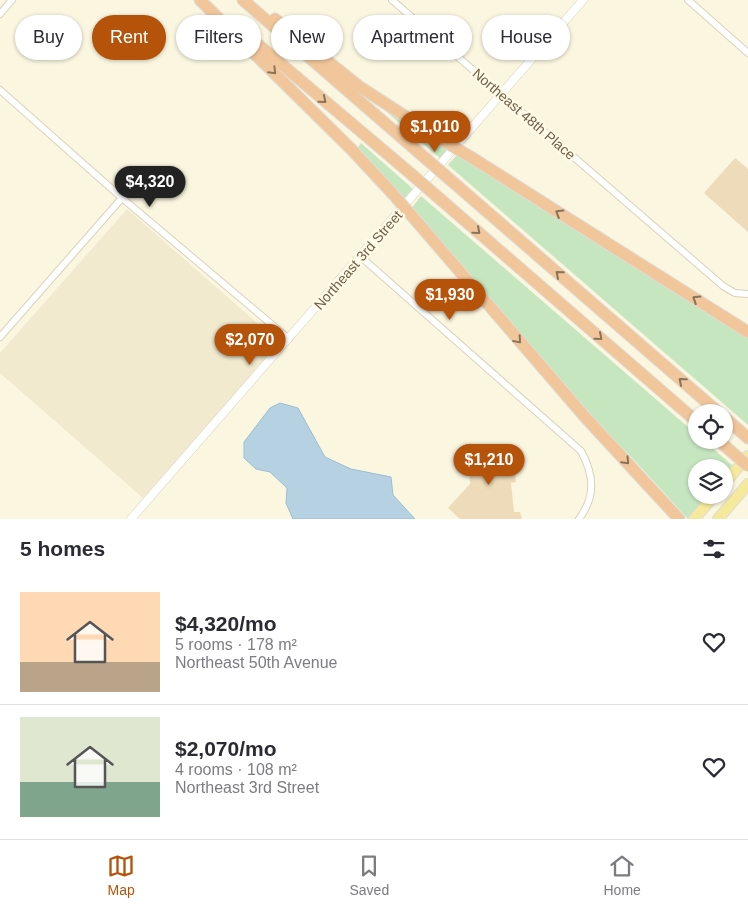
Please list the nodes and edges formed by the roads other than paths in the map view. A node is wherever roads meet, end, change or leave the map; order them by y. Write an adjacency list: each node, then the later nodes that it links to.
1 (12, 0): 9 (street)
2 (200, 0): 31 (highway, one-way to 31, bridge)
3 (206, 0): 20 (highway, one-way to 20, bridge)
4 (243, 0): 19 (highway, one-way to 4, bridge)
5 (251, 0): 16 (highway, one-way to 5, bridge)
6 (392, 0): 12 (street, Northeast 48th Place)
7 (583, 0): 12 (street, Northeast 3rd Street)
8 (688, 0): 10 (street)
9 (0, 14)
10 (748, 53)
11 (0, 90): 13 (street)
12 (501, 94): 14 (street, Northeast 3rd Street); 15 (street, Northeast 48th Place)
13 (122, 198): 17 (street); 18 (street)
14 (361, 257): 18 (street, Northeast 3rd Street); 30 (street)
15 (748, 294)
16 (748, 332)
17 (0, 337)
18 (289, 339): 29 (street, Northeast 3rd Street)
19 (709, 404)
20 (688, 414)
21 (733, 425): 22 (highway)
22 (748, 438)
23 (728, 449): 25 (highway, bridge)
24 (748, 456): 26 (main road)
25 (748, 466)
26 (733, 474)
27 (748, 484): 33 (main road)
28 (707, 504): 32 (main road)
29 (131, 519)
30 (579, 519)
31 (679, 519)
32 (694, 519)
33 (718, 519)

